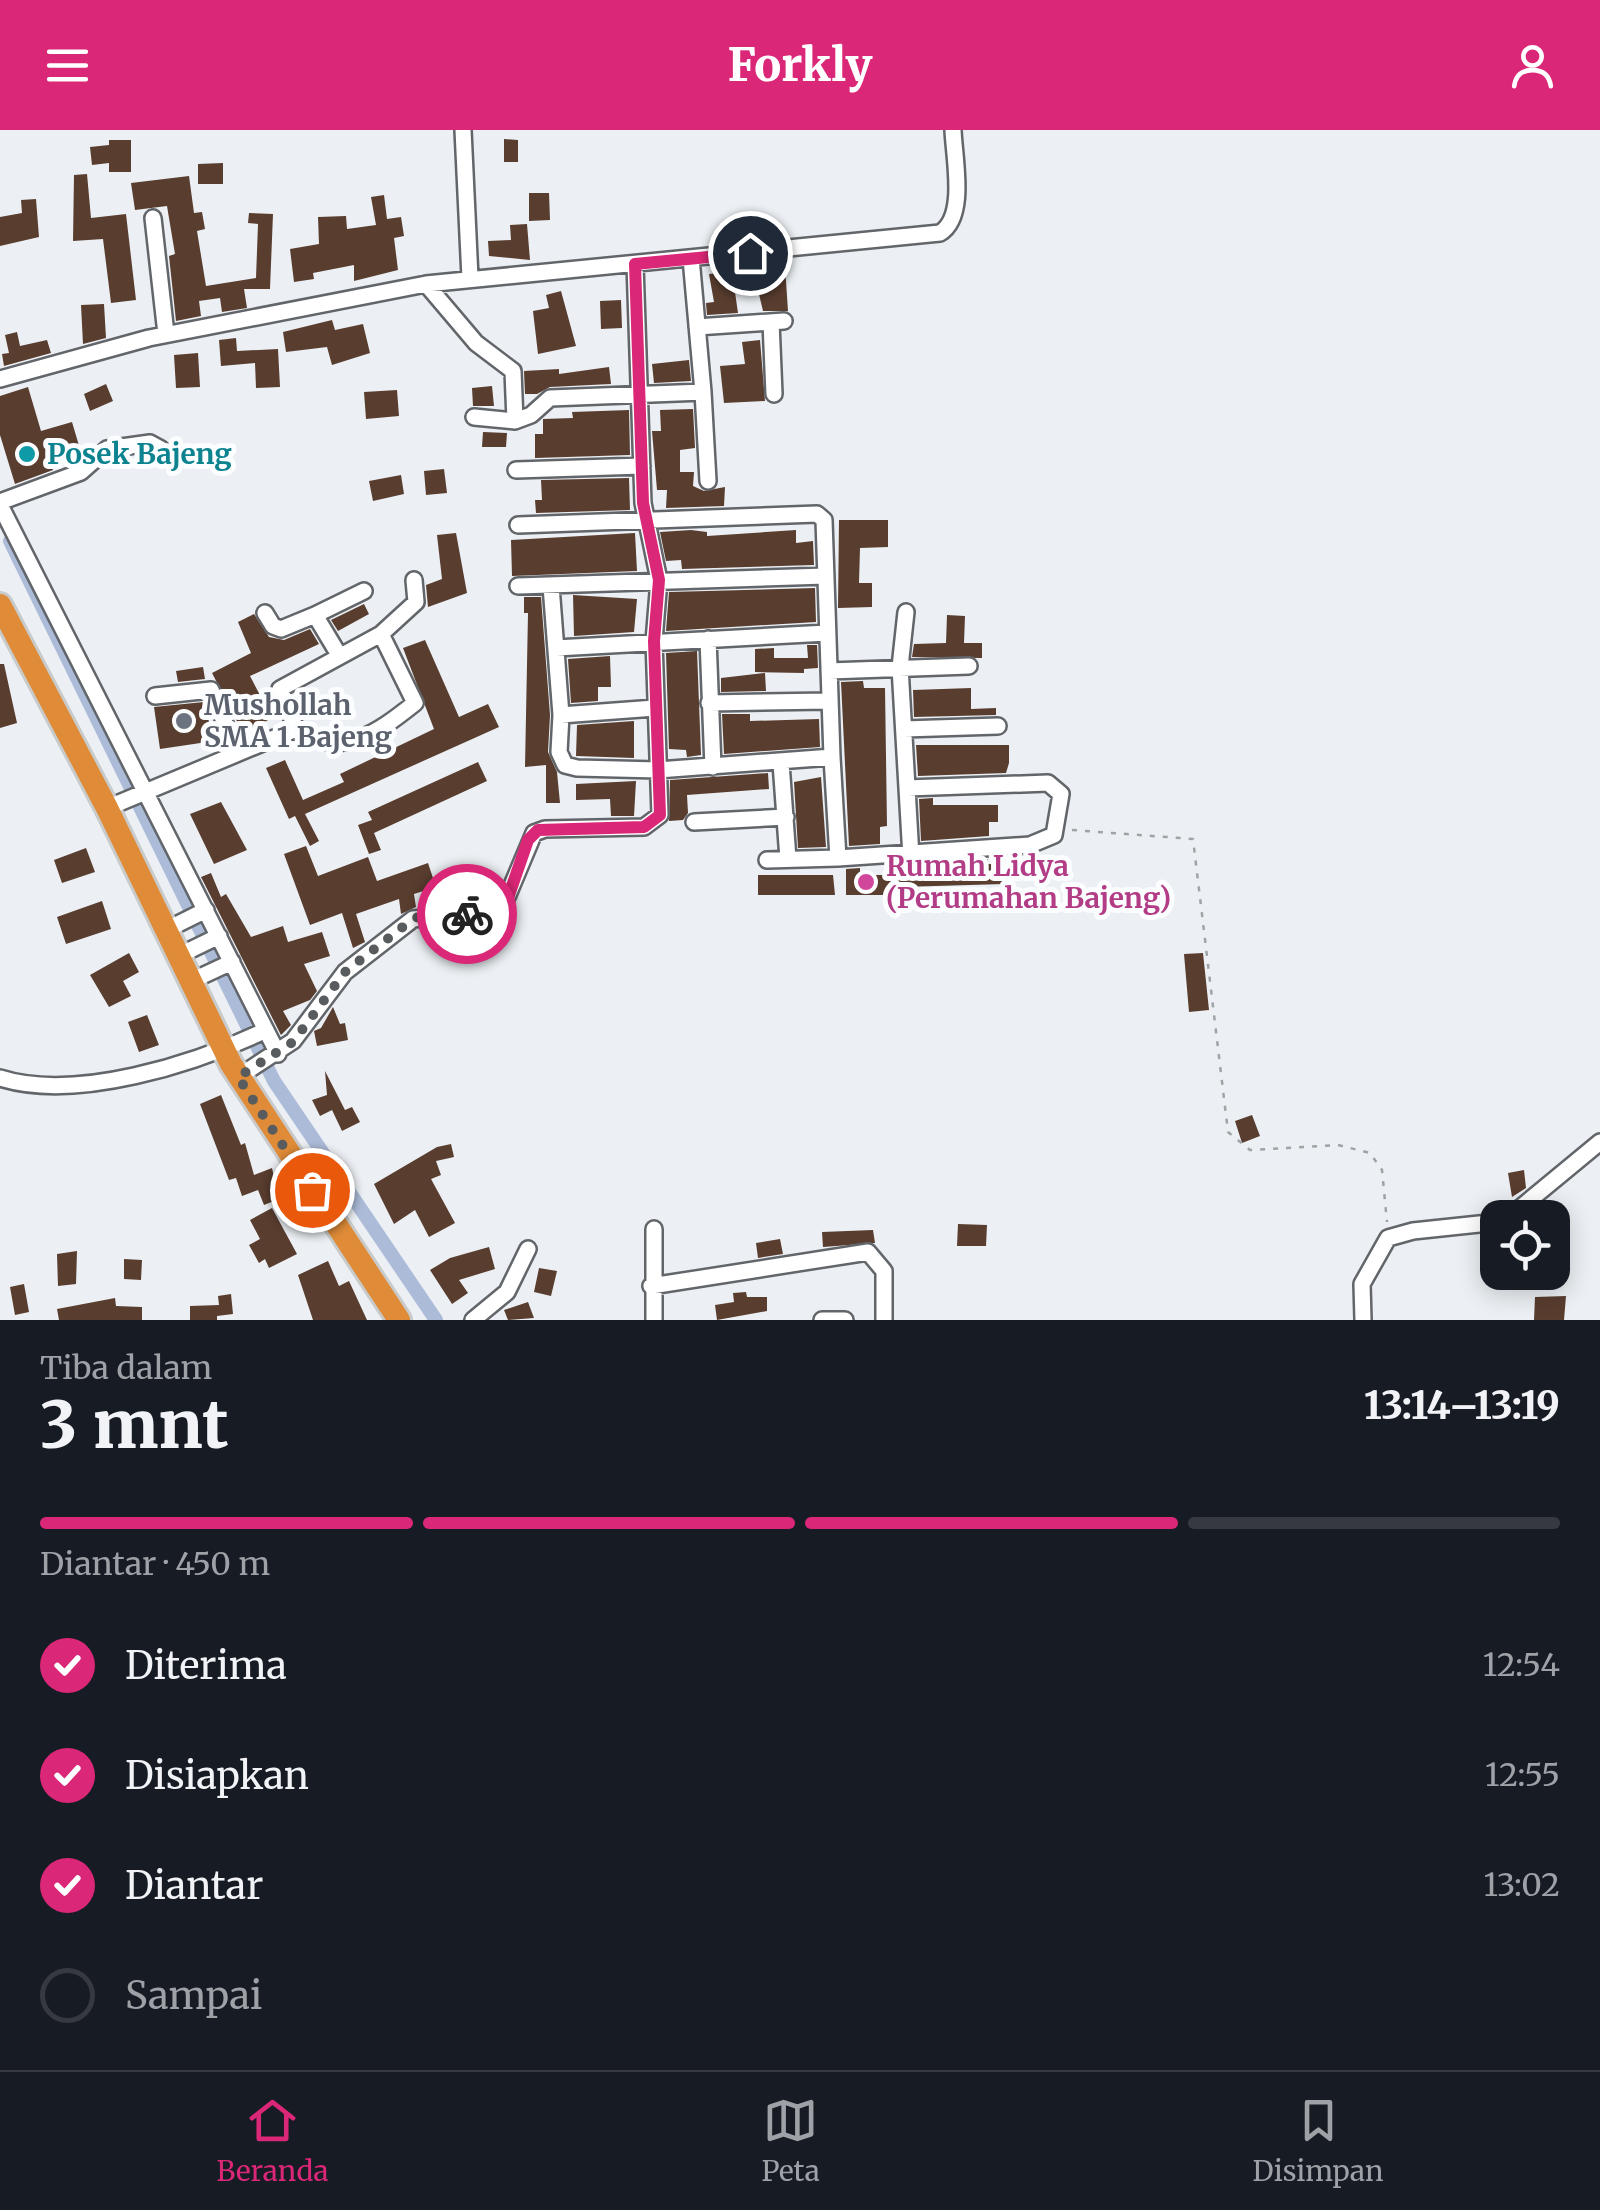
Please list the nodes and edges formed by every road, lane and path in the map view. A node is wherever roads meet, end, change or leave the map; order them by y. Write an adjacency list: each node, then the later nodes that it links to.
1 (464, 130): 6 (street)
2 (953, 130): 4 (street)
3 (153, 218): 9 (street)
4 (691, 258): 5 (street); 8 (street)
5 (635, 264): 6 (street); 13 (street)
6 (470, 278): 7 (street)
7 (426, 284): 9 (street); 15 (street)
8 (698, 327): 11 (street); 12 (street)
9 (166, 334): 10 (street)
10 (0, 378)
11 (703, 392): 13 (street); 19 (street)
12 (774, 394)
13 (639, 395): 15 (street); 17 (street)
14 (474, 417): 15 (street)
15 (515, 421)
16 (161, 449): 20 (street)
17 (642, 466): 18 (street); 21 (street)
18 (516, 470)
19 (708, 481)
20 (0, 503): 56 (street)
21 (648, 518): 22 (street); 23 (street); 25 (street)
22 (518, 524)
23 (826, 576): 25 (street); 33 (street)
24 (414, 580): 34 (street)
25 (659, 580): 27 (street); 36 (street)
26 (518, 586): 27 (street)
27 (551, 586): 37 (street)
28 (364, 591): 32 (street)
29 (0, 605): 57 (highway)
30 (906, 612): 40 (street)
31 (265, 613): 32 (street)
32 (315, 614): 38 (street)
33 (826, 632): 35 (street); 41 (street)
34 (381, 634): 38 (street); 48 (street)
35 (708, 639): 36 (street); 44 (street)
36 (654, 641): 37 (street); 45 (street)
37 (556, 648): 46 (street)
38 (339, 655): 48 (street)
39 (969, 666): 40 (street)
40 (900, 667): 41 (street); 49 (street)
41 (829, 671): 43 (street)
42 (155, 696): 50 (street)
43 (829, 701): 44 (street); 51 (street)
44 (709, 703): 53 (street)
45 (655, 708): 46 (street); 54 (street)
46 (560, 716): 54 (street)
47 (998, 726): 49 (street)
48 (296, 729): 50 (street)
49 (904, 730): 55 (street)
50 (237, 752): 56 (street)
51 (832, 757): 52 (street); 62 (street)
52 (782, 763): 53 (street); 58 (street)
53 (712, 767): 54 (street)
54 (658, 770): 73 (street)
55 (907, 788): 60 (street); 61 (street)
56 (144, 792): 57 (street); 65 (street)
57 (113, 806): 66 (highway)
58 (786, 817): 59 (street); 63 (street)
59 (694, 822)
60 (1054, 834): 61 (street); 80 (path)
61 (911, 856): 62 (street)
62 (838, 858): 63 (street)
63 (788, 859): 64 (street)
64 (767, 860)
65 (203, 912): 66 (street); 67 (street)
66 (170, 928): 68 (highway)
67 (216, 937): 68 (street); 69 (street)
68 (184, 953): 70 (highway)
69 (230, 963): 70 (street); 71 (street)
70 (198, 977): 72 (highway)
71 (262, 1032): 72 (street); 73 (street)
72 (230, 1046): 74 (highway); 75 (street)
73 (276, 1056): 74 (street)
74 (244, 1074): 83 (highway)
75 (0, 1078)
76 (1600, 1142): 77 (street)
77 (1530, 1200)
78 (1480, 1225): 80 (street)
79 (654, 1229): 82 (street)
80 (1388, 1238): 89 (street)
81 (528, 1249): 84 (street)
82 (650, 1286): 85 (street); 88 (street)
83 (398, 1320)
84 (473, 1320)
85 (654, 1320)
86 (822, 1320): 87 (street)
87 (845, 1320)
88 (884, 1320)
89 (1363, 1320)

